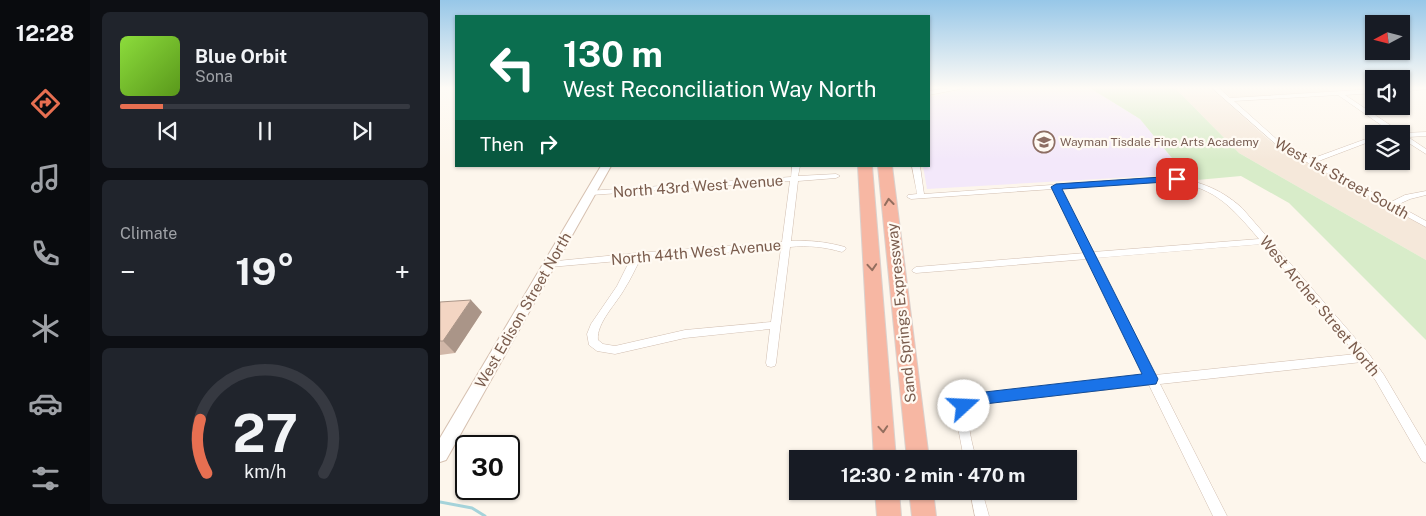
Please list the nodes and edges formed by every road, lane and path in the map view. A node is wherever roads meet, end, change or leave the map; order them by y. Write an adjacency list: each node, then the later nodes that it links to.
1 (1242, 112): 9 (street, West 1st Street South)
2 (1366, 112): 3 (street)
3 (1385, 125)
4 (1426, 134): 5 (street)
5 (1410, 135)
6 (1365, 141): 9 (street)
7 (1410, 142): 8 (street)
8 (1426, 152)
9 (1309, 162): 22 (street, West 1st Street South)
10 (605, 167): 18 (street, West Edison Street North)
11 (796, 167): 16 (street)
12 (865, 167): 35 (highway, Sand Springs Expressway, one-way to 35)
13 (885, 167): 36 (highway, Sand Springs Expressway, one-way to 13)
14 (916, 167): 21 (street)
15 (836, 176): 16 (street, North 43rd West Avenue)
16 (794, 179): 18 (street, North 43rd West Avenue); 25 (street)
17 (1056, 187): 21 (street); 24 (street, West Archer Street North); 28 (street)
18 (591, 193): 29 (street, West Edison Street North)
19 (1426, 193): 22 (street)
20 (911, 197): 21 (street)
21 (922, 197)
22 (1390, 205): 23 (street, West 1st Street South)
23 (1426, 224)
24 (1265, 241): 28 (street); 32 (street, West Archer Street North)
25 (786, 244): 26 (street, North 44th West Avenue); 27 (street, North 44th West Avenue); 31 (street)
26 (842, 249)
27 (637, 256): 29 (street, North 44th West Avenue); 31 (street)
28 (1089, 256): 30 (street); 34 (street)
29 (550, 264): 38 (street, West Edison Street North)
30 (916, 270)
31 (776, 325): 33 (street)
32 (1366, 357): 34 (street); 39 (street, West Archer Street North)
33 (770, 363)
34 (1151, 379): 37 (street); 46 (street)
35 (884, 450)
36 (917, 450)
37 (968, 450)
38 (440, 454)
39 (1426, 456)
40 (888, 500): 43 (highway)
41 (922, 500): 44 (highway)
42 (978, 500): 45 (street)
43 (889, 516)
44 (924, 516)
45 (982, 516)
46 (1220, 516)

